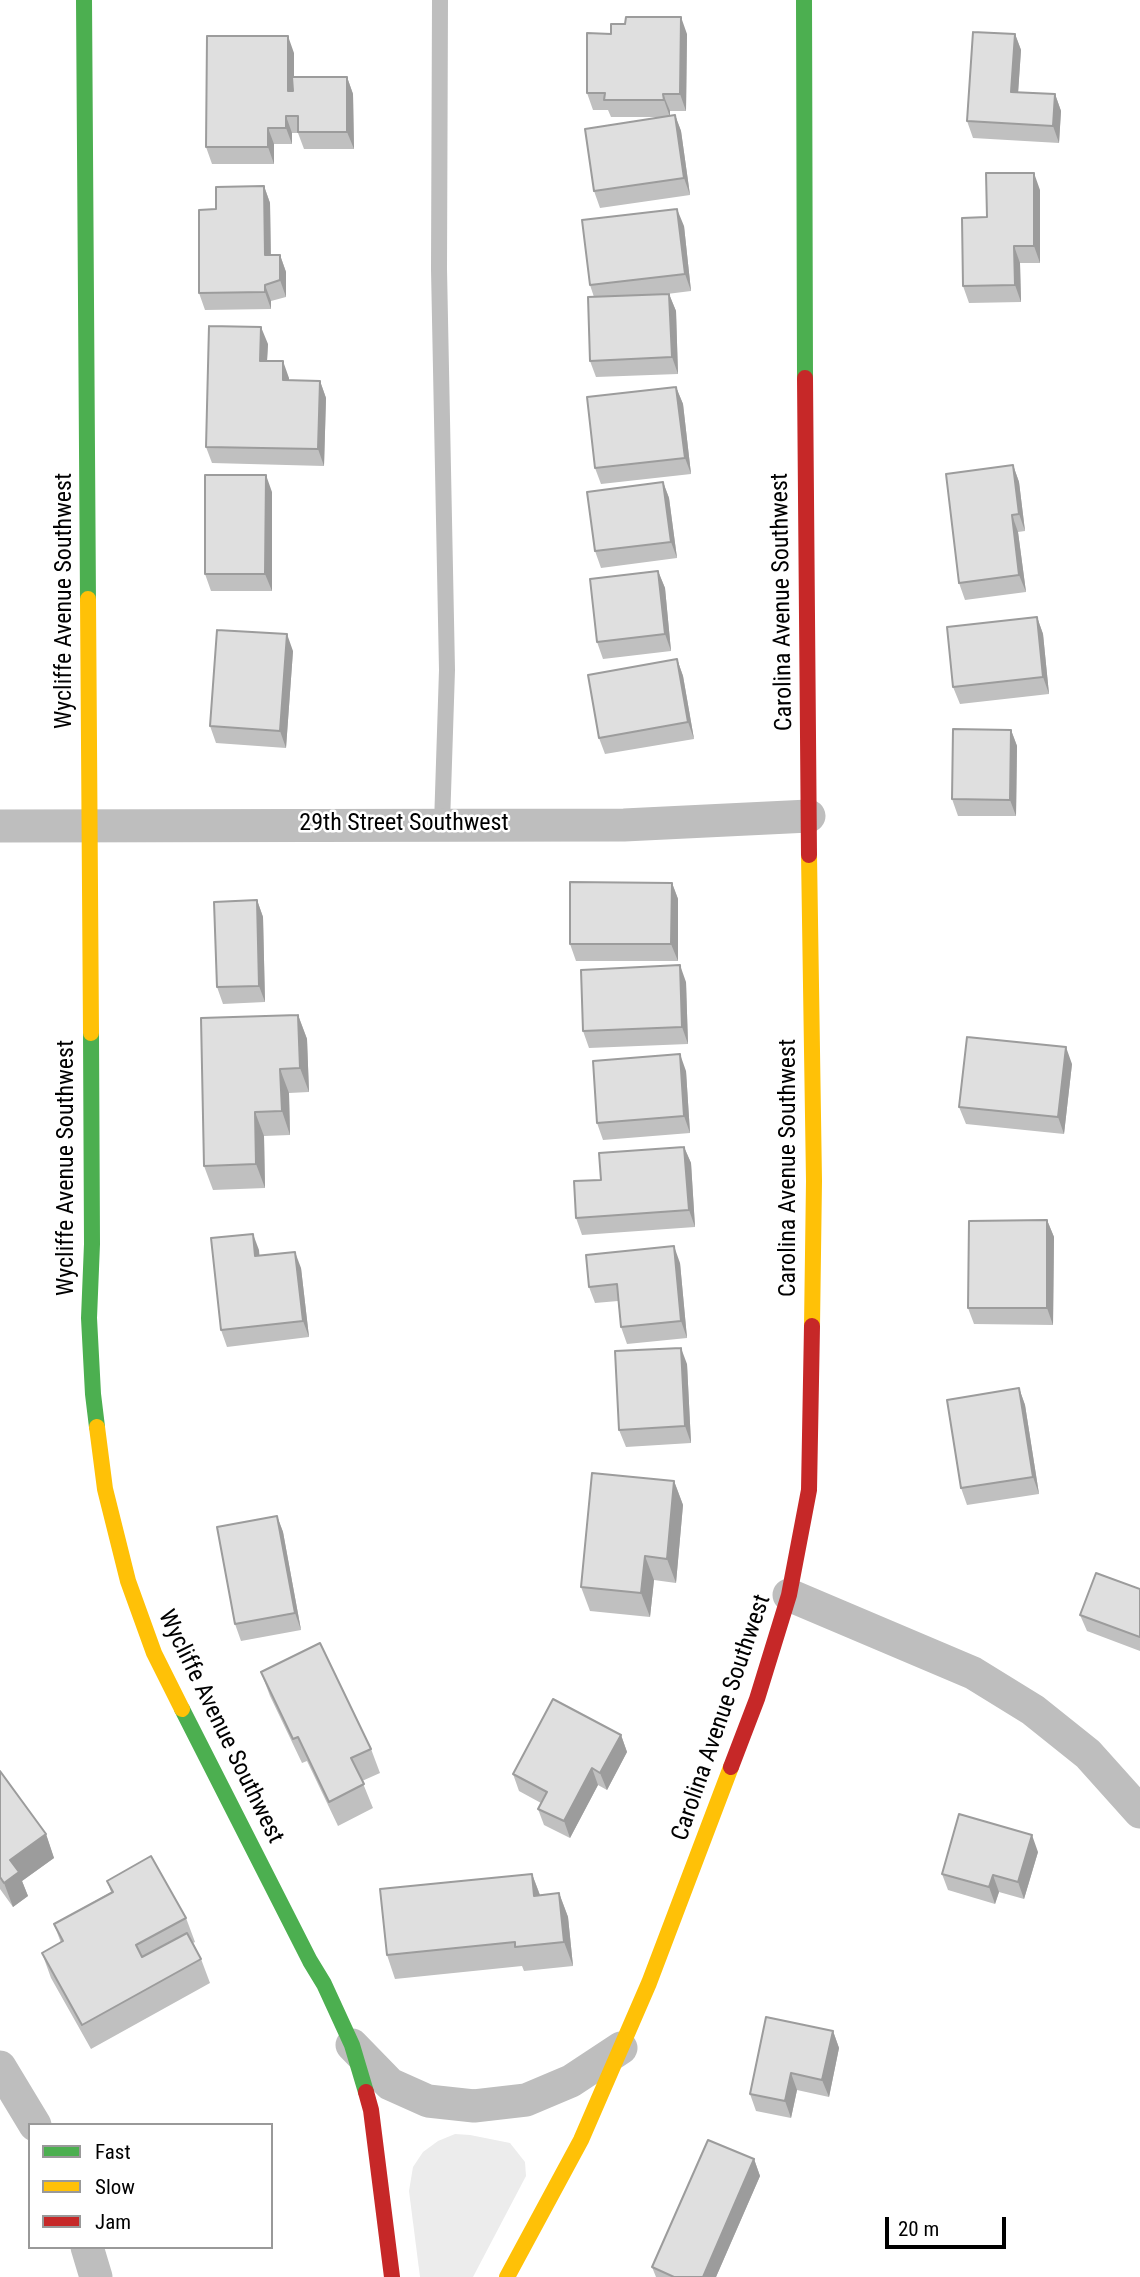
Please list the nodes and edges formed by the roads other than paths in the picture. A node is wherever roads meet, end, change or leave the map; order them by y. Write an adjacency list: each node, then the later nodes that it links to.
1 (84, 0): 5 (street, Wycliffe Avenue Southwest)
2 (440, 0): 6 (lane)
3 (804, 0): 4 (street, Carolina Avenue Southwest)
4 (809, 816): 6 (street, 29th Street Southwest); 8 (street, Carolina Avenue Southwest)
5 (89, 824): 6 (street, 29th Street Southwest); 7 (street, 29th Street Southwest); 10 (street, Wycliffe Avenue Southwest)
6 (442, 824)
7 (0, 826)
8 (789, 1595): 9 (street); 11 (street, Carolina Avenue Southwest)
9 (1140, 1812)
10 (352, 2045): 11 (street); 16 (street, Wycliffe Avenue Southwest)
11 (621, 2048): 17 (street, Carolina Avenue Southwest)
12 (0, 2067): 13 (street)
13 (34, 2123)
14 (88, 2249): 15 (street)
15 (96, 2277)
16 (392, 2277)
17 (507, 2277)

